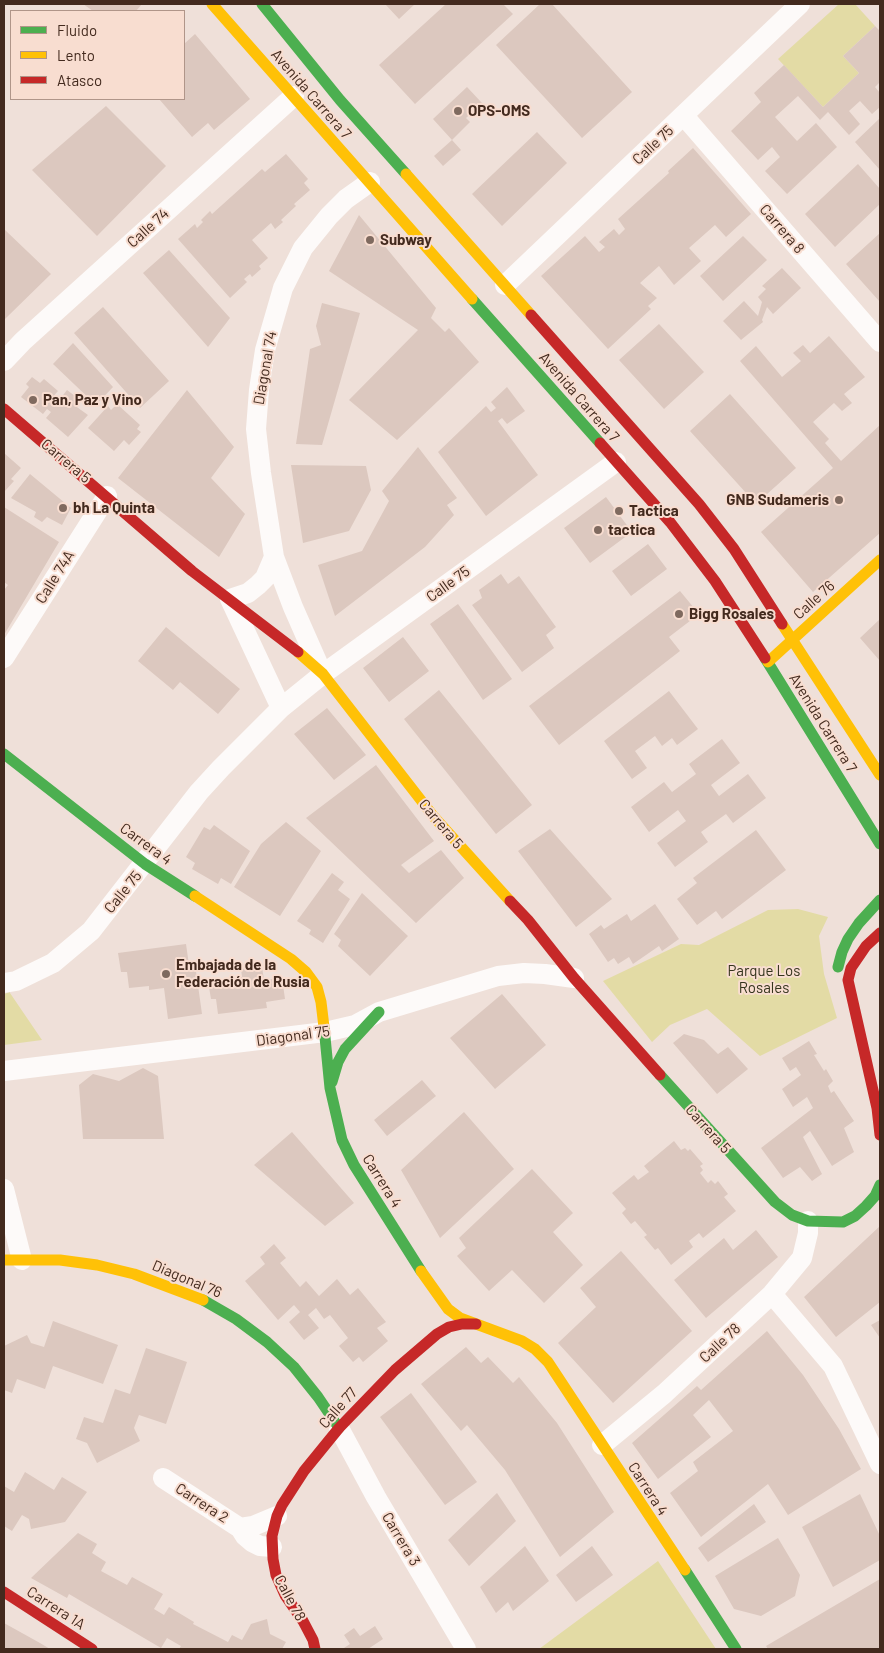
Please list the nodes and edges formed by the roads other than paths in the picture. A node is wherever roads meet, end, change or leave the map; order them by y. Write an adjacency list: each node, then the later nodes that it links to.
1 (212, 4): 4 (street, Avenida Carrera 7)
2 (262, 4): 7 (street, Avenida Carrera 7)
3 (800, 4): 5 (street, Calle 75)
4 (294, 96): 6 (street, Avenida Carrera 7); 9 (street, Calle 74)
5 (684, 116): 7 (street, Calle 75); 8 (street, Carrera 8)
6 (370, 182): 11 (street, Avenida Carrera 7); 13 (street, Diagonal 74)
7 (505, 285): 16 (street, Avenida Carrera 7)
8 (880, 342)
9 (4, 361)
10 (4, 409): 12 (street, Carrera 5)
11 (616, 462): 18 (street, Avenida Carrera 7); 19 (street, Calle 75)
12 (107, 496): 15 (street, Carrera 5); 17 (street, Calle 74A)
13 (274, 557): 15 (street); 19 (street, Diagonal 74)
14 (880, 560): 16 (street, Calle 76)
15 (230, 599): 19 (street, Carrera 5); 20 (street)
16 (793, 640): 18 (street, Calle 76); 22 (street, Avenida Carrera 7)
17 (4, 658)
18 (768, 662): 23 (street, Avenida Carrera 7)
19 (323, 674): 20 (street, Calle 75); 27 (street, Carrera 5)
20 (281, 708): 24 (street, Calle 75)
21 (4, 754): 24 (street, Carrera 4)
22 (880, 775)
23 (880, 844)
24 (145, 864): 28 (street, Calle 75); 31 (street, Carrera 4)
25 (880, 900): 29 (street)
26 (880, 933): 29 (street)
27 (574, 978): 30 (street, Diagonal 75); 37 (street, Carrera 5)
28 (4, 983)
29 (853, 1007): 34 (street)
30 (379, 1012): 31 (street, Diagonal 75); 33 (street)
31 (325, 1032): 32 (street, Diagonal 75); 33 (street, Carrera 4)
32 (4, 1071)
33 (330, 1088): 40 (street, Carrera 4)
34 (880, 1134)
35 (880, 1184): 37 (street, Carrera 5)
36 (4, 1188): 38 (street)
37 (808, 1221): 39 (street, Calle 78)
38 (13, 1260): 43 (street, Diagonal 76)
39 (772, 1294): 44 (street, Calle 78); 45 (street)
40 (440, 1301): 41 (street, Carrera 4); 42 (street)
41 (476, 1324): 42 (street, Calle 77); 44 (street, Carrera 4)
42 (437, 1334): 43 (street, Calle 77)
43 (339, 1428): 47 (street, Calle 77); 53 (street, Carrera 3)
44 (602, 1445): 54 (street, Carrera 4)
45 (880, 1464)
46 (163, 1478): 48 (street, Carrera 2)
47 (277, 1516): 48 (street, Carrera 2); 49 (street, Calle 78)
48 (240, 1528): 49 (street, Carrera 2)
49 (272, 1547): 52 (street, Calle 78)
50 (4, 1592): 51 (street, Carrera 1A)
51 (92, 1649)
52 (315, 1649)
53 (466, 1649)
54 (736, 1649)

